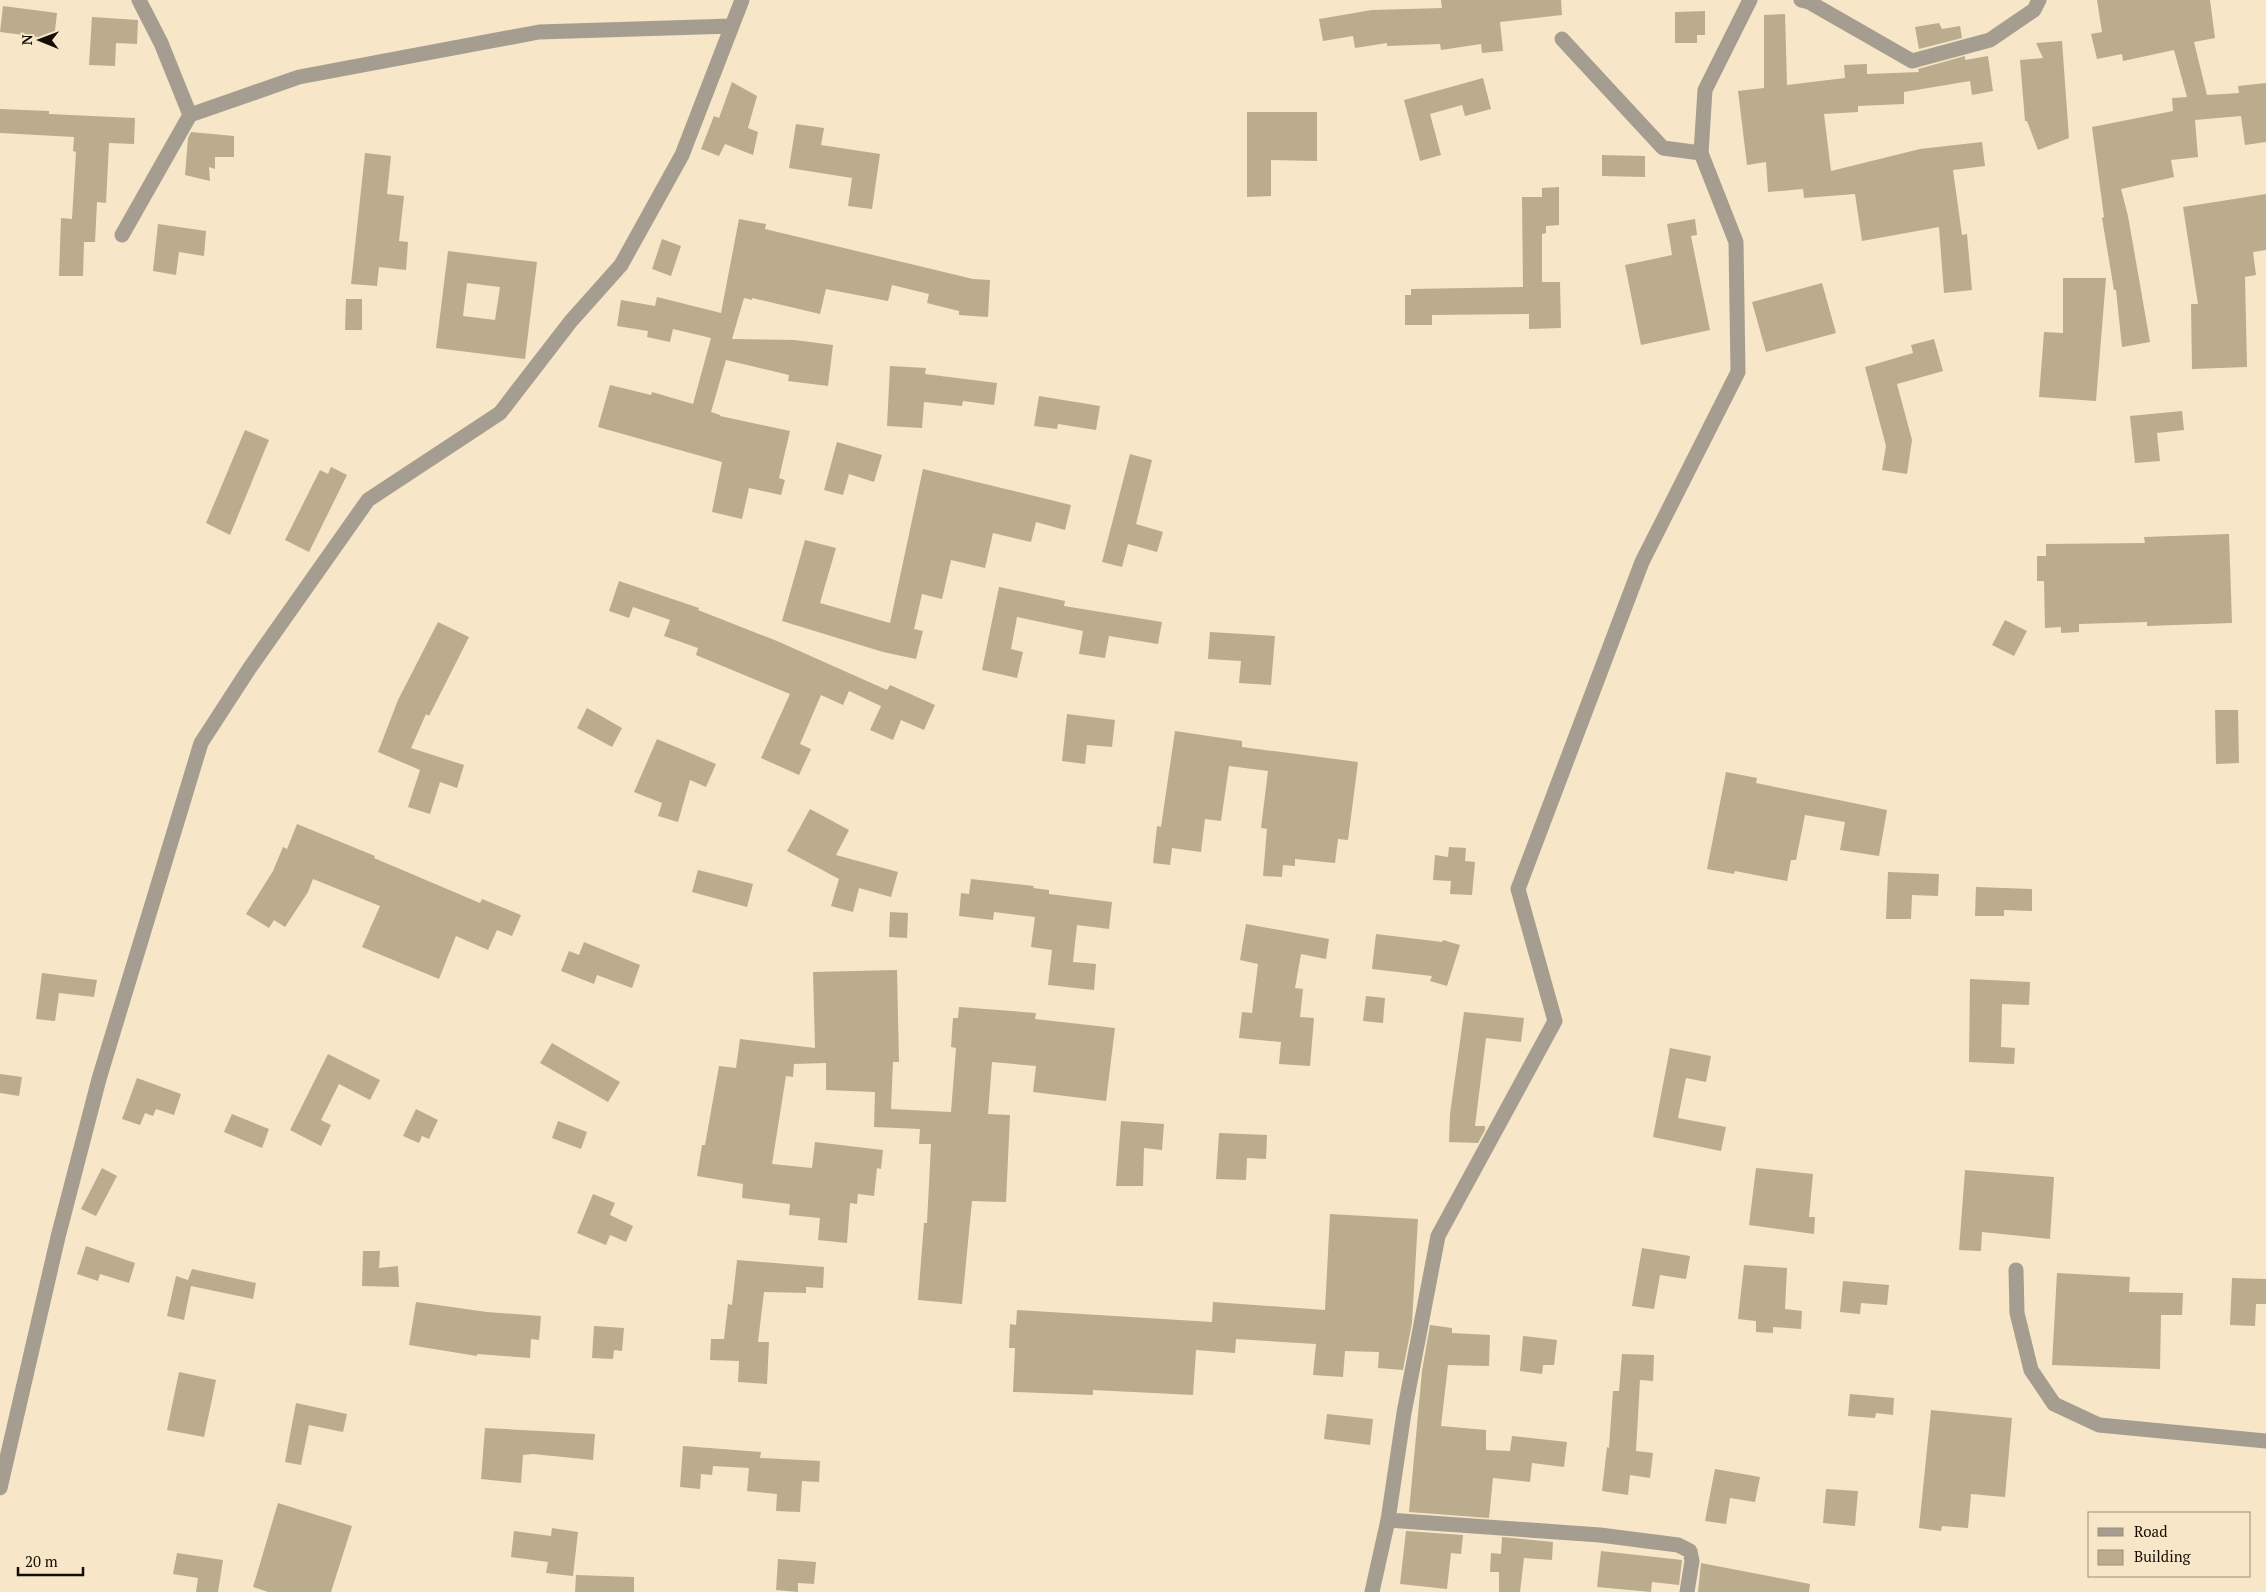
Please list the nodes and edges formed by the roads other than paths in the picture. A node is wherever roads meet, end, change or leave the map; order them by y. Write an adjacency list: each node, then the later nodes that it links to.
1 (139, 0): 8 (street)
2 (742, 0): 6 (street)
3 (1750, 0): 9 (street)
4 (1801, 0): 5 (street)
5 (2039, 0)
6 (732, 26): 8 (street); 13 (street)
7 (1562, 39): 9 (street)
8 (190, 115): 10 (street)
9 (1701, 153): 14 (street)
10 (122, 235)
11 (2016, 1270): 12 (street)
12 (2266, 1441)
13 (0, 1488)
14 (1388, 1520): 15 (street); 16 (street)
15 (1372, 1592)
16 (1687, 1592)

